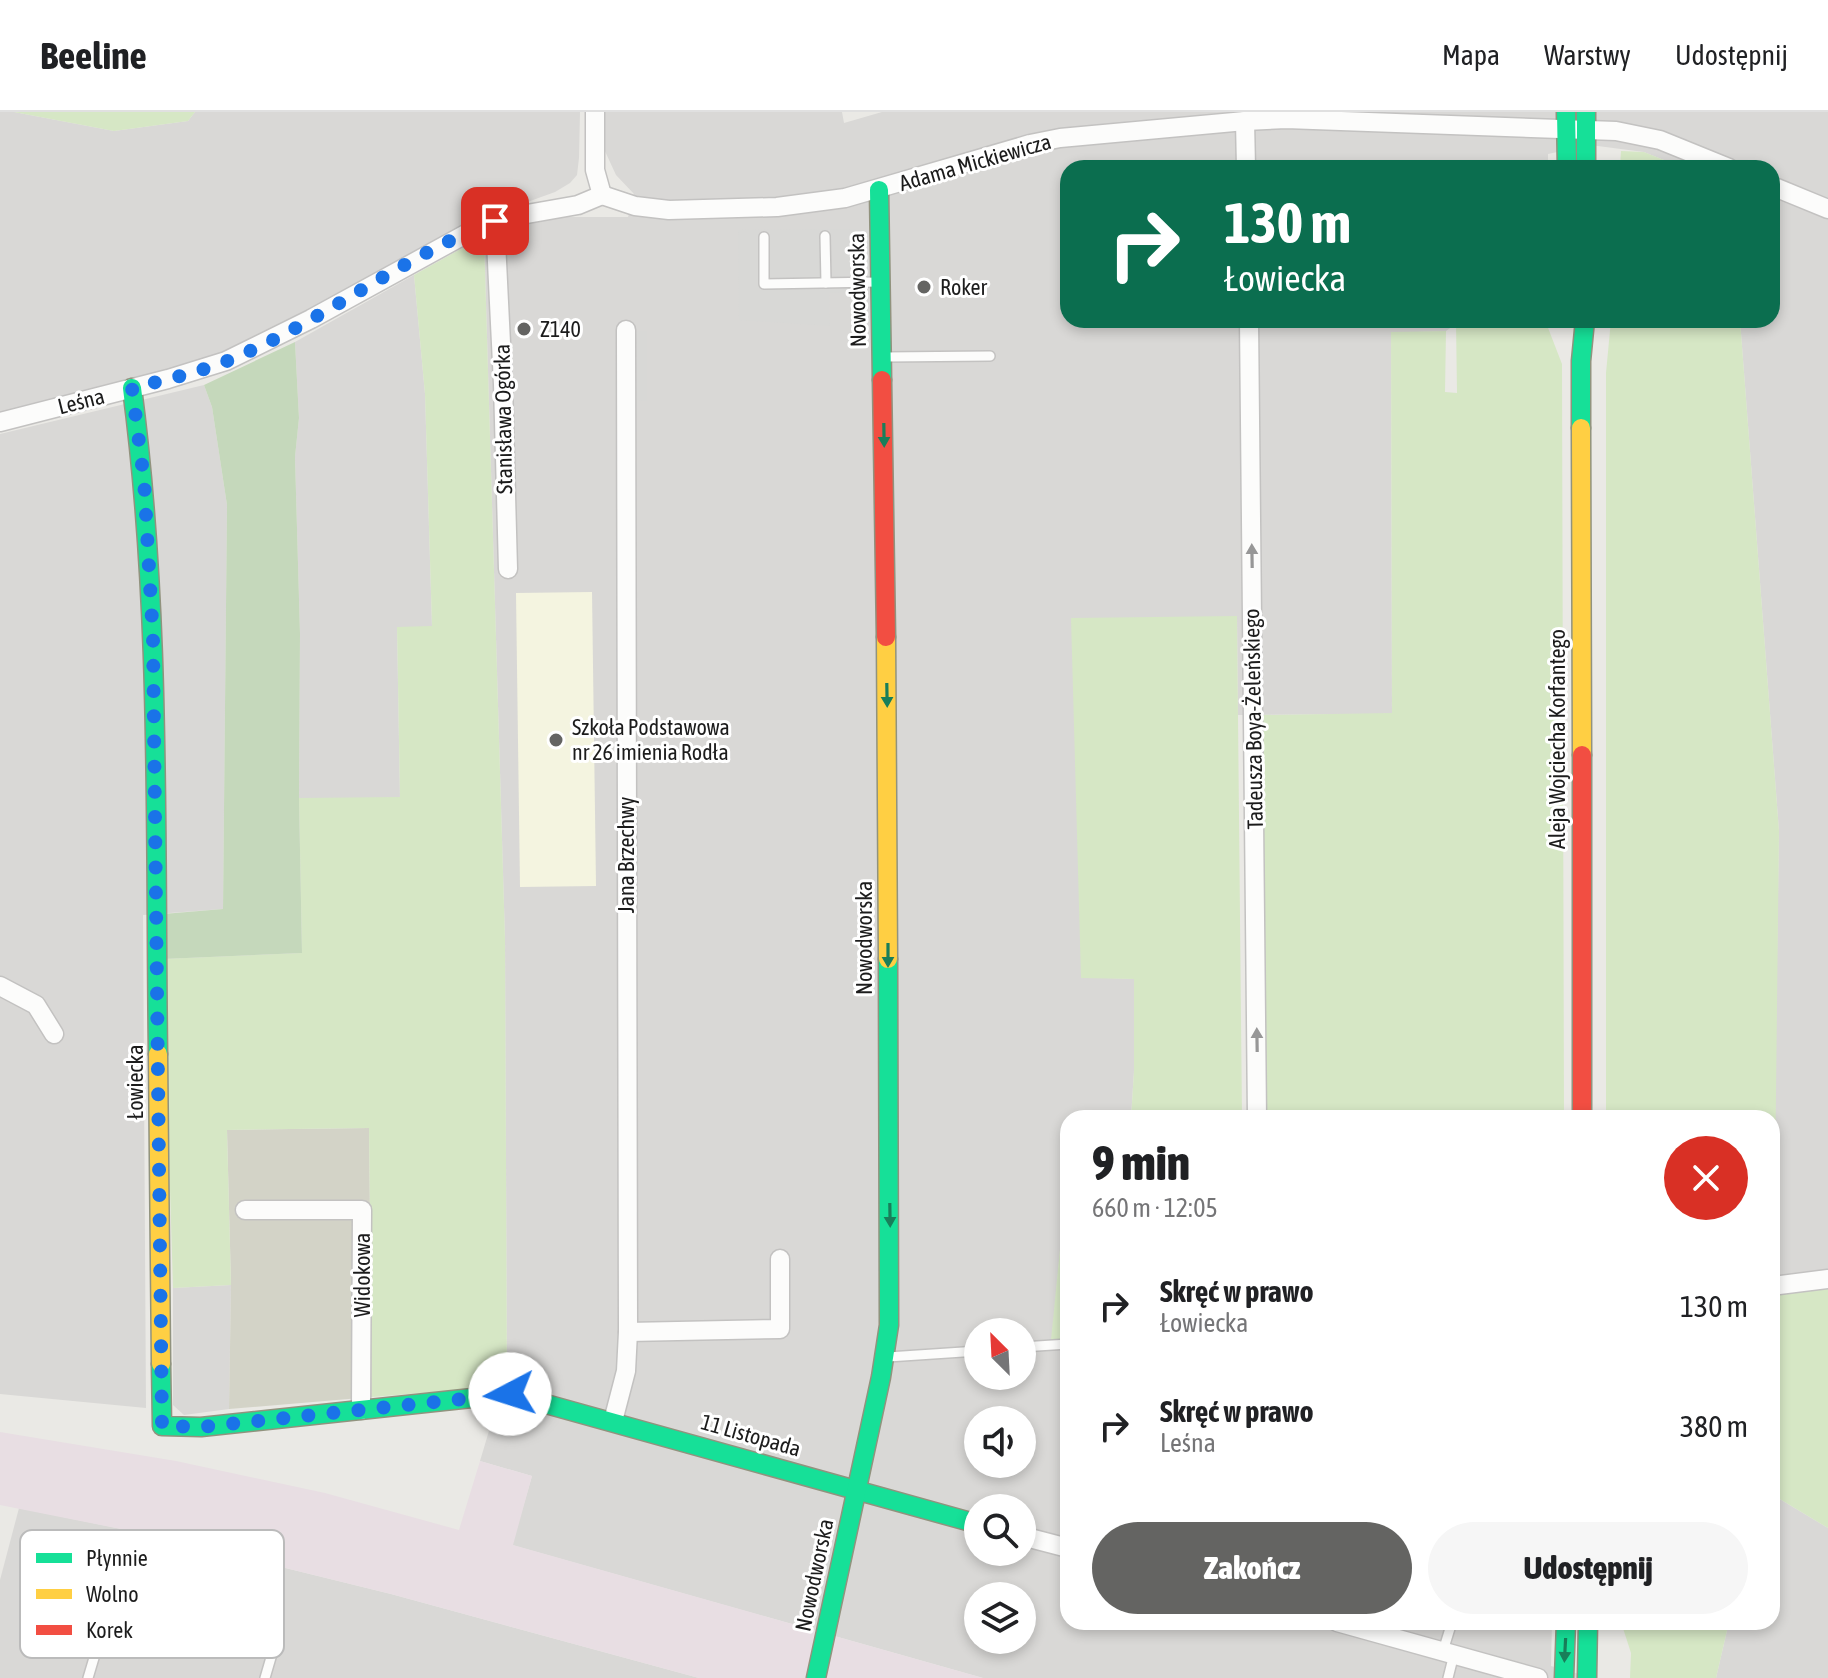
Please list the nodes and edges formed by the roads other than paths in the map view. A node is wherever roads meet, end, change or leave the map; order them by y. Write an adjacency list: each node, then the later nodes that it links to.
1 (595, 112): 10 (street)
2 (1576, 120): 3 (street, Adama Mickiewicza); 5 (street); 6 (street); 7 (street, Adama Mickiewicza)
3 (1245, 121): 4 (street); 9 (street, Adama Mickiewicza)
4 (1246, 160)
5 (1568, 160)
6 (1584, 160)
7 (1709, 160)
8 (1780, 189): 11 (street)
9 (879, 190): 10 (street, Adama Mickiewicza); 15 (street, Nowodworska)
10 (602, 195): 12 (street, Leśna)
11 (1828, 209)
12 (495, 221): 24 (street, Leśna); 26 (street, Stanisława Ogórka)
13 (825, 236): 16 (lane)
14 (764, 237): 16 (lane)
15 (881, 282): 16 (lane); 22 (street, Nowodworska)
16 (826, 283)
17 (1249, 328): 29 (street, Tadeusza Boya-Żeleńskiego, one-way to 17)
18 (1574, 328): 23 (street, Aleja Wojciecha Korfantego)
19 (1584, 328): 23 (street, Aleja Wojciecha Korfantego)
20 (626, 330): 35 (street, Jana Brzechwy)
21 (990, 356): 22 (lane)
22 (883, 357): 39 (street, Nowodworska, one-way to 39)
23 (1581, 361): 30 (street, Aleja Wojciecha Korfantego)
24 (132, 388): 25 (street, Leśna); 41 (street, Łowiecka)
25 (0, 422)
26 (508, 569)
27 (0, 986): 28 (street)
28 (54, 1034)
29 (1257, 1110)
30 (1582, 1110)
31 (245, 1210): 41 (street, Widokowa)
32 (780, 1259): 35 (street)
33 (1828, 1279): 34 (street)
34 (1780, 1285)
35 (628, 1332): 42 (street, Jana Brzechwy)
36 (1060, 1345): 37 (lane)
37 (1036, 1346)
38 (964, 1352): 39 (lane)
39 (885, 1358): 43 (street, Nowodworska)
40 (510, 1394): 41 (street, Łowiecka); 42 (street, 11 Listopada)
41 (361, 1410)
42 (613, 1421): 43 (street, 11 Listopada)
43 (858, 1491): 44 (street, 11 Listopada); 56 (street, Nowodworska)
44 (964, 1520)
45 (1036, 1540): 46 (street)
46 (1060, 1546)
47 (1366, 1630): 51 (street)
48 (1451, 1630): 51 (lane)
49 (1566, 1630): 59 (street, one-way to 59)
50 (1588, 1630): 60 (street)
51 (1448, 1653): 57 (lane); 58 (street)
52 (94, 1658): 54 (lane)
53 (271, 1658): 55 (lane)
54 (88, 1678)
55 (265, 1678)
56 (816, 1678)
57 (1448, 1678)
58 (1538, 1678)
59 (1564, 1678)
60 (1587, 1678)

